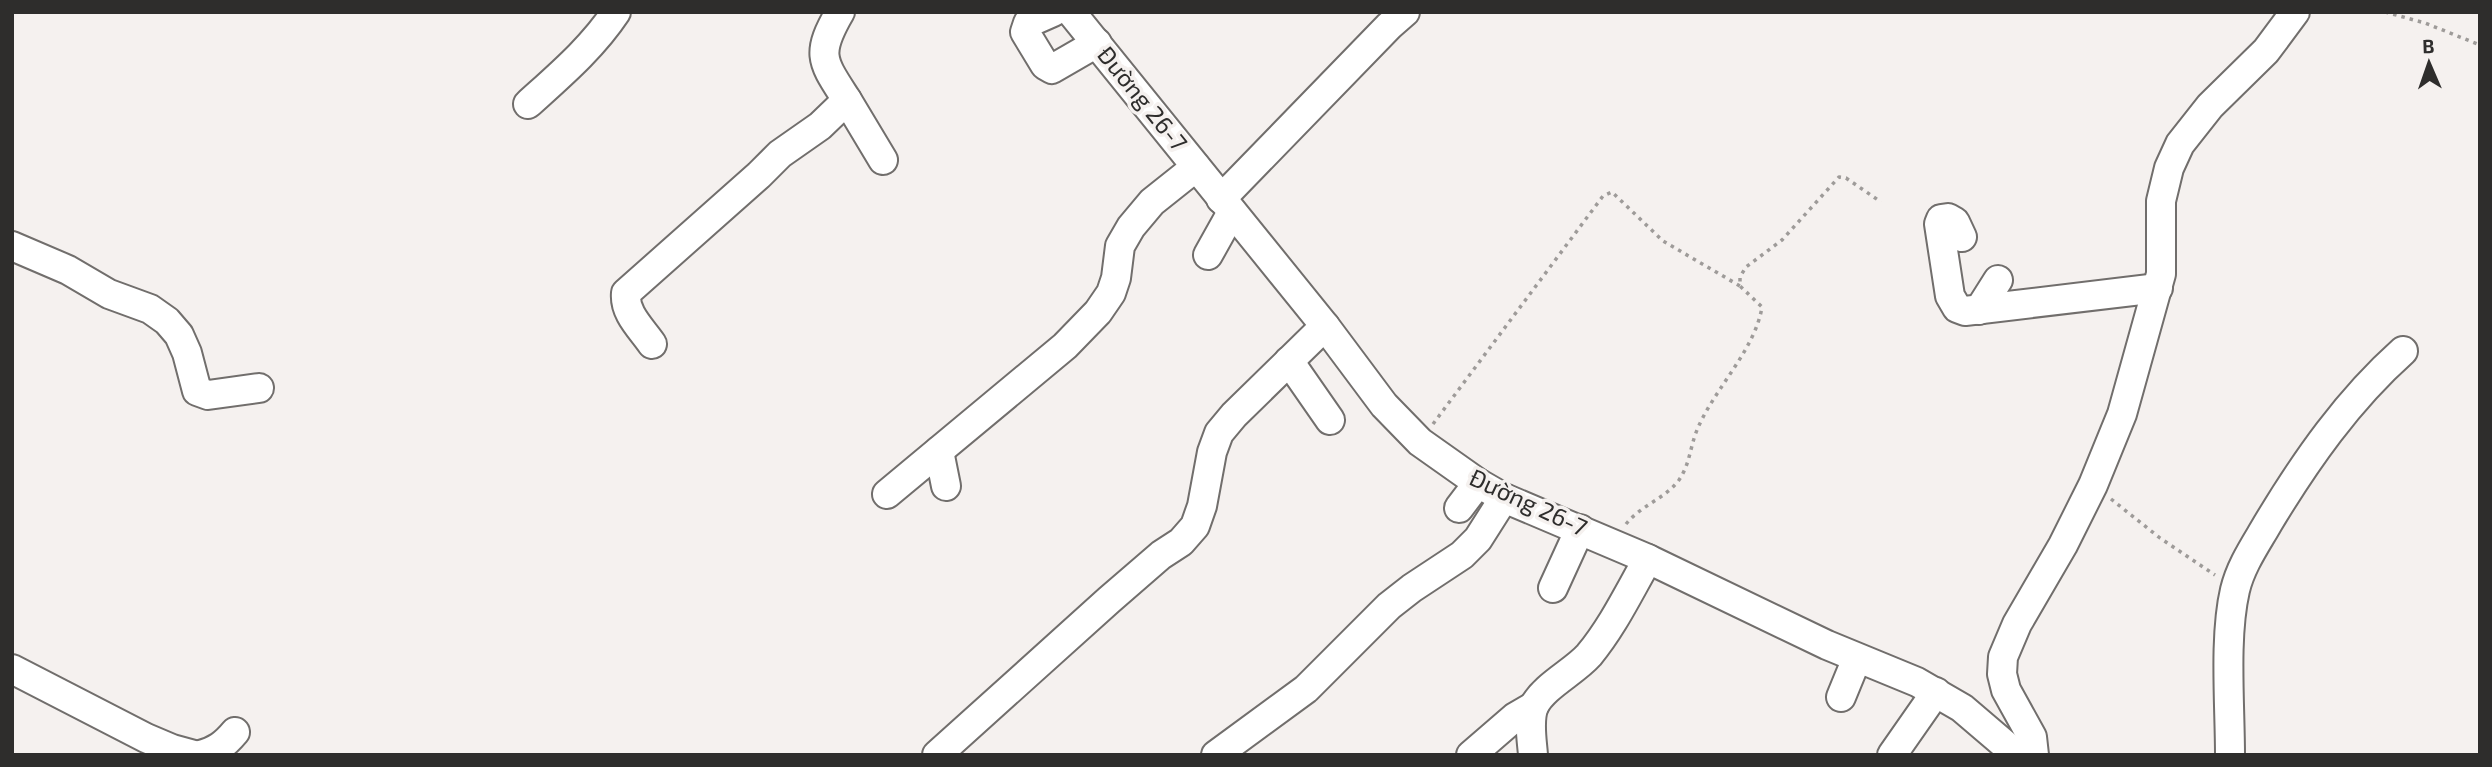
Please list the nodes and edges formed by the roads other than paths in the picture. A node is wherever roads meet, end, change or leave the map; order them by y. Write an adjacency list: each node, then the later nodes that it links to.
1 (616, 12): 9 (street)
2 (839, 12): 8 (street)
3 (1053, 12): 7 (street)
4 (1071, 12): 7 (street, Đường 26-7)
5 (1405, 12): 12 (street)
6 (2295, 12): 17 (street)
7 (1097, 43): 11 (street, Đường 26-7)
8 (847, 100): 10 (street); 20 (street)
9 (528, 104)
10 (883, 160)
11 (1196, 167): 12 (street, Đường 26-7); 25 (street)
12 (1227, 206): 15 (street); 19 (street, Đường 26-7)
13 (1962, 237): 18 (street)
14 (12, 246): 23 (street)
15 (1208, 255)
16 (1998, 280): 18 (street)
17 (2158, 288): 18 (street); 48 (street)
18 (1979, 310)
19 (1325, 326): 22 (street); 26 (street, Đường 26-7)
20 (652, 344)
21 (2403, 351): 49 (street)
22 (1289, 361): 24 (street); 42 (street)
23 (259, 388)
24 (1330, 420)
25 (939, 451): 27 (street); 28 (street)
26 (1478, 483): 29 (street, Đường 26-7); 30 (street)
27 (946, 486)
28 (887, 494)
29 (1504, 498): 31 (street, Đường 26-7); 43 (street)
30 (1459, 508)
31 (1580, 529): 32 (street, Đường 26-7); 33 (street)
32 (1648, 559): 34 (street, Đường 26-7); 38 (street)
33 (1553, 587)
34 (1857, 658): 36 (street, Đường 26-7); 37 (street)
35 (12, 669): 40 (street)
36 (1936, 692): 46 (street); 47 (street, Đường 26-7)
37 (1841, 697)
38 (1534, 706): 44 (street); 45 (street)
39 (235, 733): 41 (street)
40 (194, 755)
41 (200, 755)
42 (937, 755)
43 (1216, 755)
44 (1471, 755)
45 (1533, 755)
46 (1892, 755)
47 (2017, 755)
48 (2034, 755)
49 (2230, 755)

